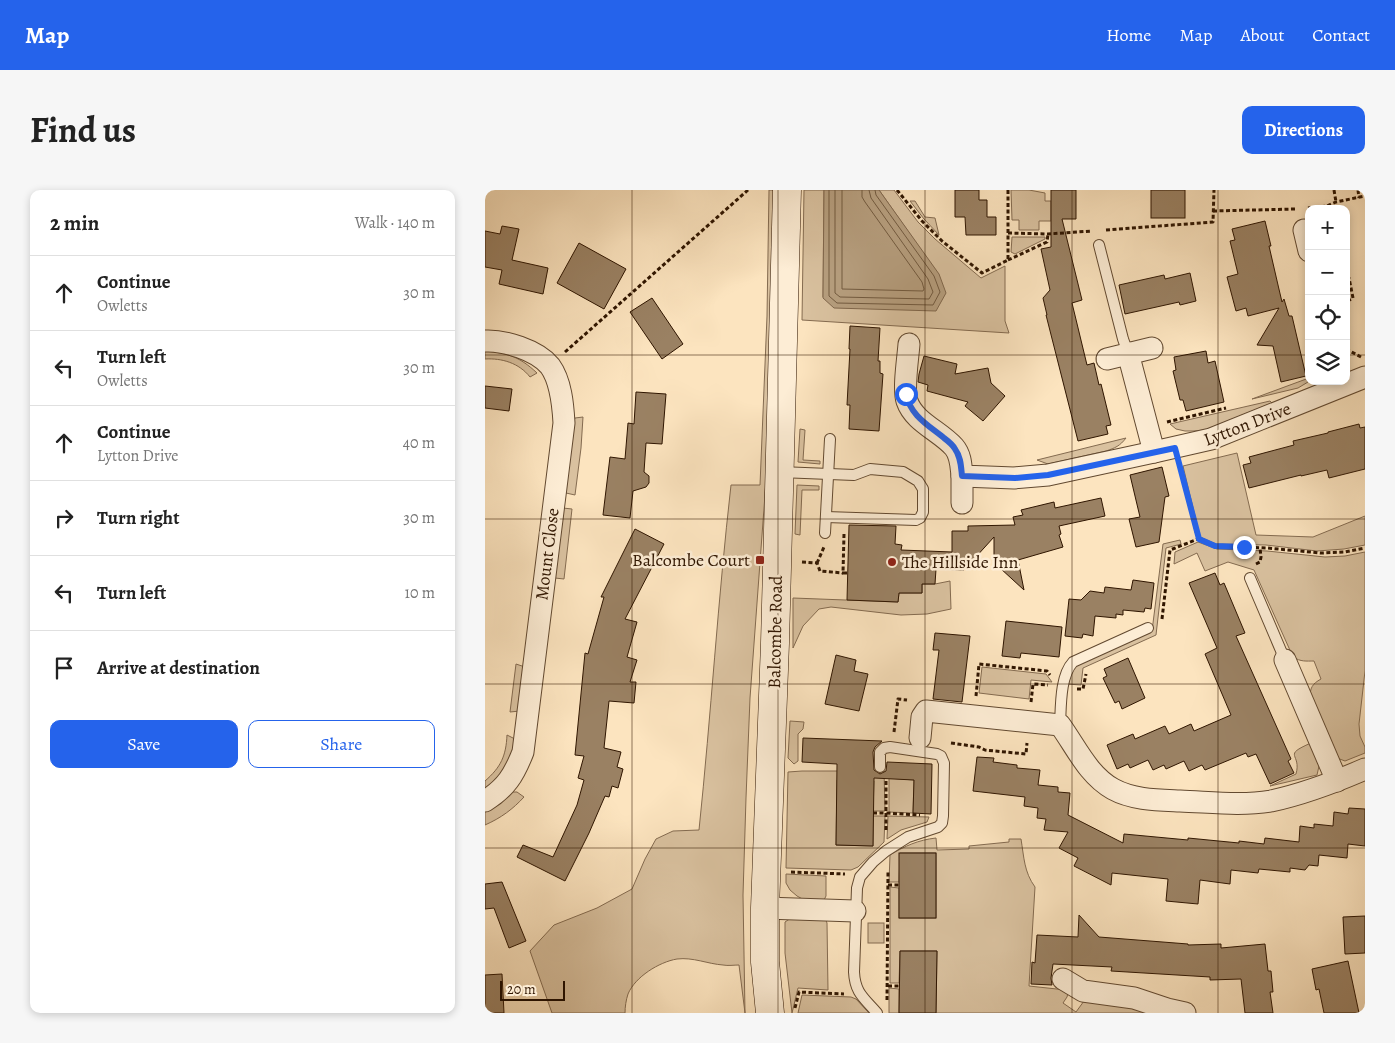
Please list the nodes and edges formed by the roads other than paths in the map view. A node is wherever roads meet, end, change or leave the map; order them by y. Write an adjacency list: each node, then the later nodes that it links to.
1 (787, 190): 15 (main road, Balcombe Road)
2 (1304, 230): 4 (street)
3 (1099, 245): 8 (lane)
4 (1309, 250)
5 (485, 341): 29 (street, Mount Close)
6 (909, 344): 17 (street)
7 (1152, 348): 8 (street)
8 (1128, 354): 9 (street); 14 (street)
9 (1107, 358)
10 (1365, 377): 11 (street, Lytton Drive)
11 (1350, 381)
12 (1339, 385): 14 (street, Lytton Drive)
13 (830, 438): 16 (lane)
14 (1164, 450): 17 (street, Lytton Drive)
15 (780, 472): 16 (lane); 30 (main road, Balcombe Road)
16 (829, 474): 19 (lane); 19 (lane)
17 (962, 476): 18 (street)
18 (962, 503)
19 (826, 518): 20 (lane)
20 (825, 534)
21 (1250, 578): 23 (lane)
22 (1148, 628): 24 (lane)
23 (1285, 660): 28 (street)
24 (1060, 725): 25 (street); 28 (street)
25 (920, 738)
26 (880, 768): 31 (lane)
27 (1365, 769): 28 (street)
28 (1337, 781)
29 (485, 802)
30 (765, 908): 31 (street); 33 (main road, Balcombe Road)
31 (855, 911): 34 (lane)
32 (1063, 979): 35 (street)
33 (770, 1013)
34 (877, 1013)
35 (1185, 1013)

